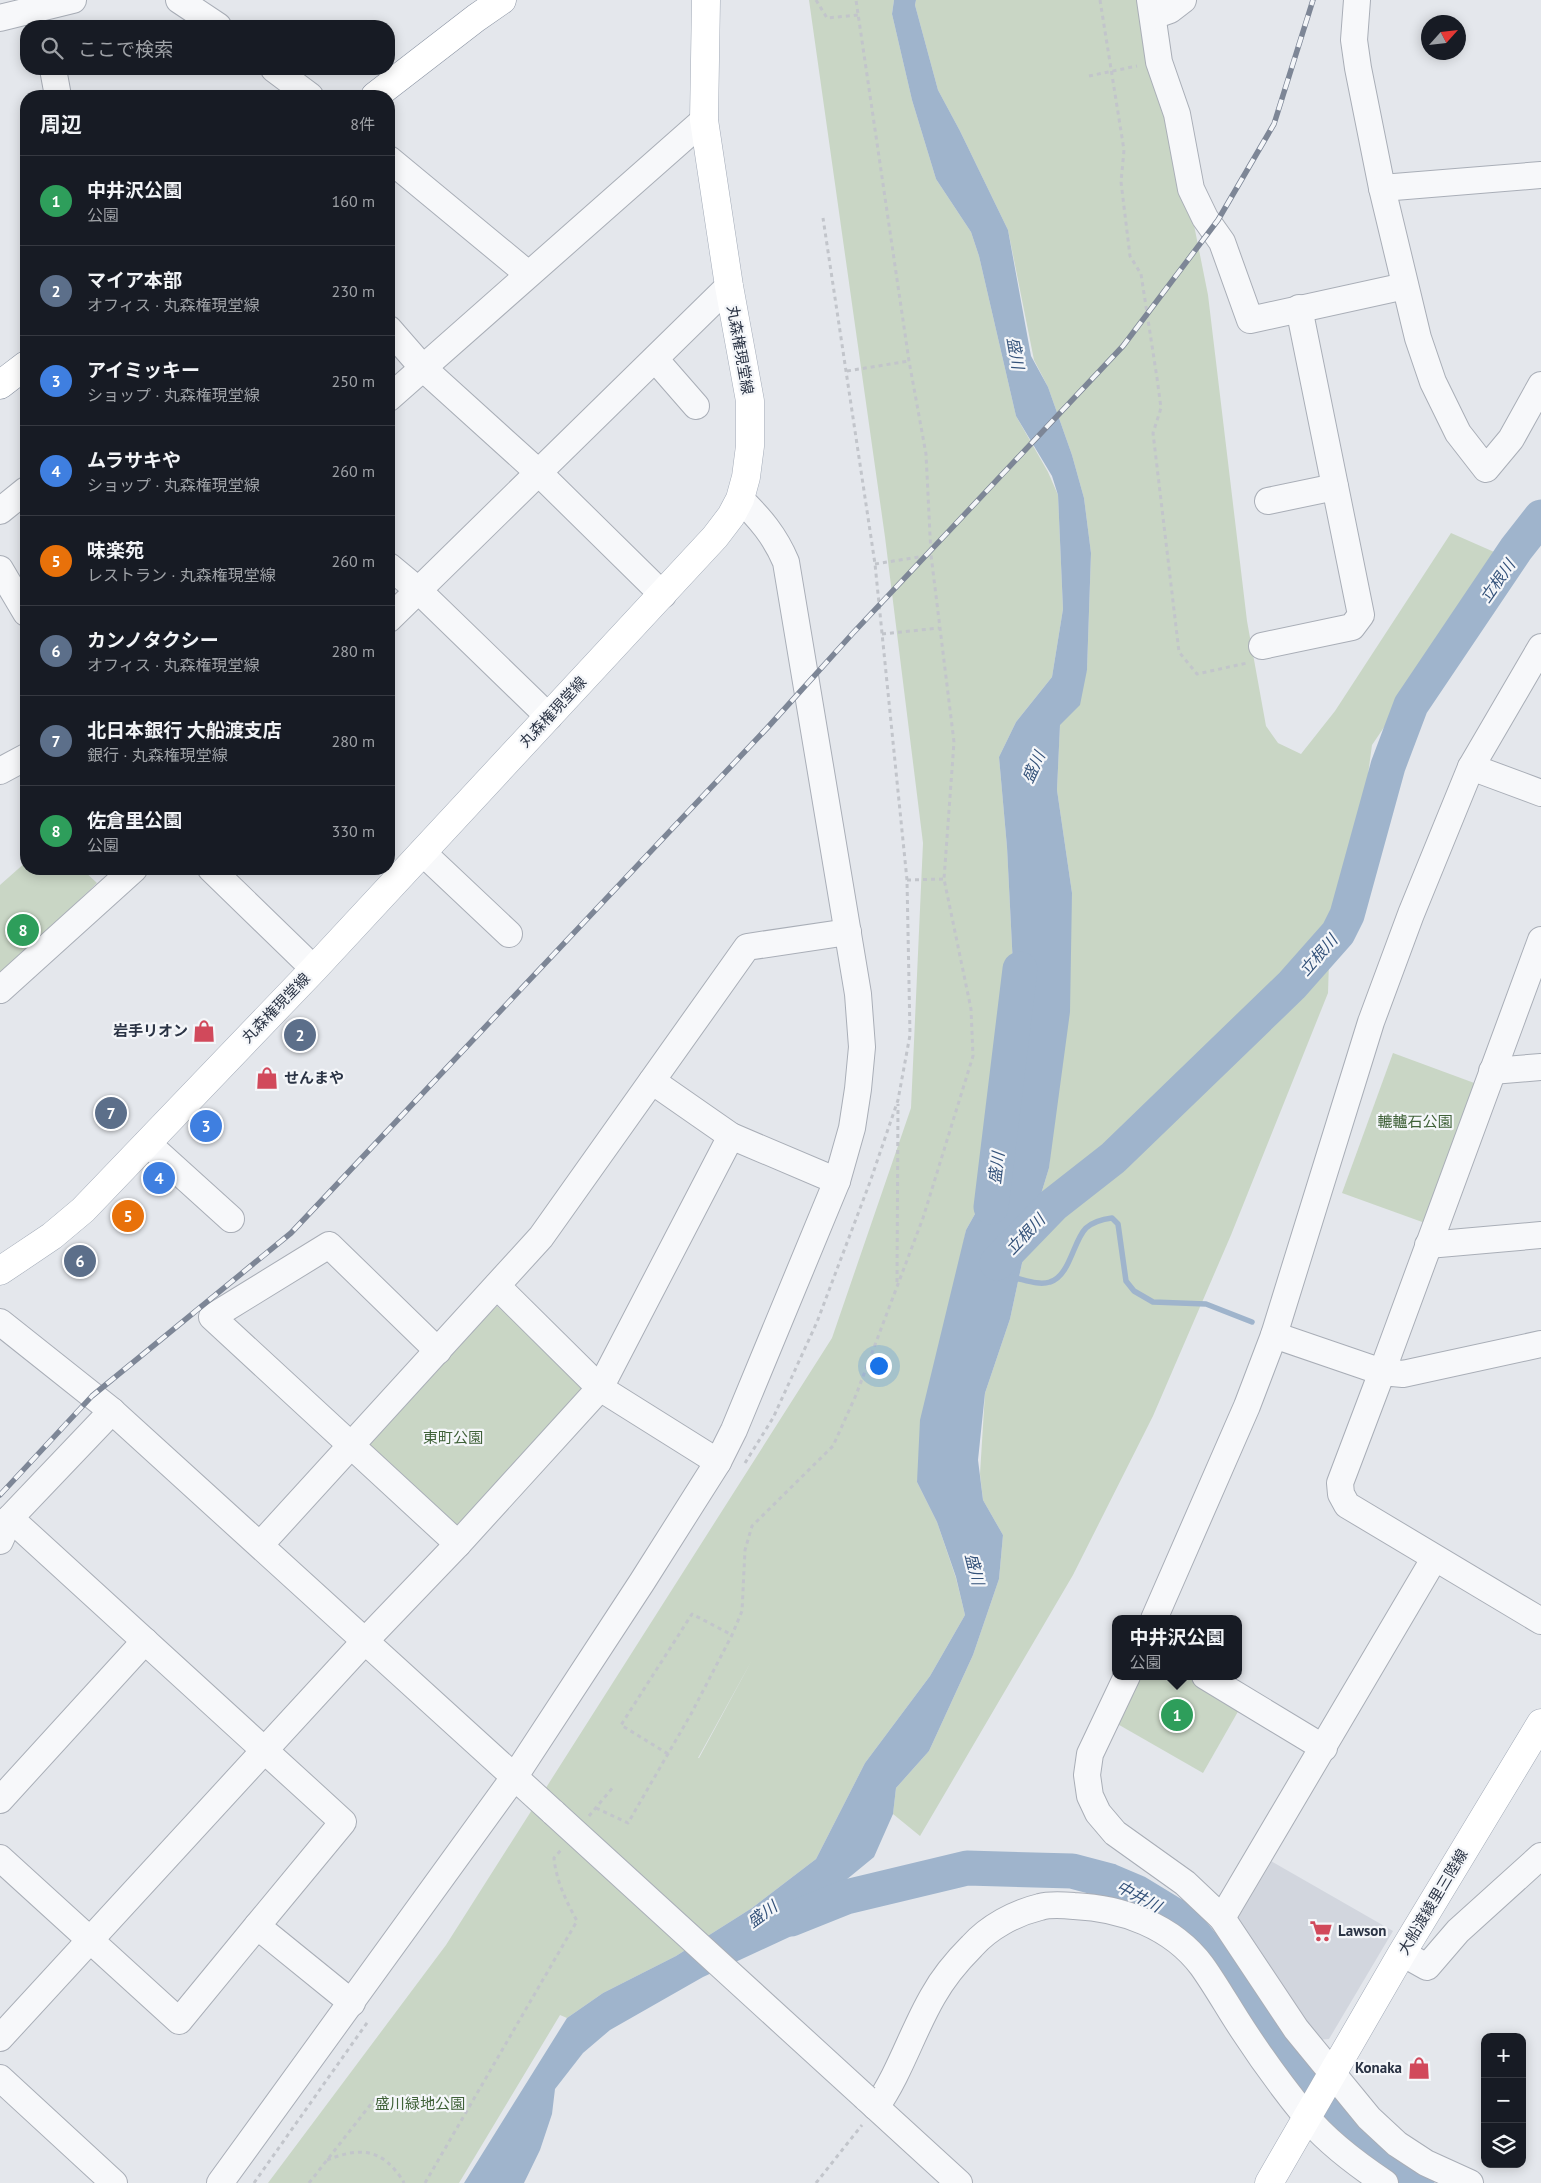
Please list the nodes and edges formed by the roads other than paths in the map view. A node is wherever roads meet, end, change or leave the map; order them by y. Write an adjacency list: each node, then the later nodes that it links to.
1 (73, 0): 8 (street)
2 (179, 0): 10 (street)
3 (502, 0): 15 (main road)
4 (706, 0): 16 (main road, 丸森権現堂線)
5 (1183, 0): 7 (street)
6 (1358, 0): 19 (street)
7 (1151, 8): 23 (street)
8 (44, 16): 9 (street)
9 (0, 18)
10 (209, 20)
11 (54, 75): 13 (street)
12 (282, 75): 14 (street)
13 (57, 90)
14 (302, 90)
15 (383, 90)
16 (704, 120): 20 (street); 21 (main road, 丸森権現堂線)
17 (395, 164): 20 (street)
18 (1541, 175): 19 (street)
19 (1382, 188): 22 (street)
20 (528, 274): 26 (street)
21 (729, 286): 25 (street); 35 (main road, 丸森権現堂線)
22 (1405, 286): 23 (street); 29 (street)
23 (1299, 308): 33 (street)
24 (395, 336): 26 (street)
25 (655, 359): 31 (street); 32 (street)
26 (422, 368): 30 (street); 32 (street)
27 (20, 370): 28 (main road)
28 (0, 385)
29 (1541, 385)
30 (395, 393)
31 (696, 406)
32 (539, 473): 40 (street); 41 (street)
33 (1335, 487): 36 (street); 45 (street)
34 (20, 495): 37 (street)
35 (740, 499): 41 (main road, 丸森権現堂線); 54 (street)
36 (1268, 501)
37 (0, 511)
38 (0, 569): 42 (street)
39 (395, 571): 40 (street)
40 (418, 590): 43 (street); 46 (street)
41 (663, 596): 46 (main road, 丸森権現堂線)
42 (20, 603)
43 (395, 613)
44 (1541, 647): 48 (street)
45 (1255, 655)
46 (549, 717): 51 (main road, 丸森権現堂線)
47 (20, 760): 49 (street)
48 (1471, 767): 50 (street); 71 (street)
49 (0, 771)
50 (1541, 794)
51 (422, 852): 55 (street); 57 (main road, 丸森権現堂線)
52 (127, 875): 58 (street)
53 (216, 875): 57 (street)
54 (848, 932): 61 (street); 64 (street)
55 (509, 934)
56 (1541, 940): 60 (street)
57 (314, 969): 63 (main road, 丸森権現堂線)
58 (0, 990)
59 (1541, 1067): 60 (street)
60 (1492, 1071): 67 (street)
61 (652, 1081): 62 (street); 69 (street)
62 (731, 1136): 64 (street); 75 (street)
63 (147, 1143): 65 (street); 68 (main road, 丸森権現堂線)
64 (838, 1181): 78 (street)
65 (231, 1219)
66 (1541, 1235): 67 (street)
67 (1428, 1245): 74 (street)
68 (0, 1271)
69 (497, 1286): 73 (street); 75 (street)
70 (0, 1322): 76 (street)
71 (1274, 1335): 74 (street); 83 (street)
72 (1541, 1344): 74 (street)
73 (438, 1351): 77 (street); 77 (street)
74 (1382, 1372): 82 (street)
75 (600, 1388): 78 (street); 81 (street)
76 (112, 1411): 79 (street); 80 (street)
77 (353, 1445): 80 (street); 81 (street)
78 (718, 1462): 92 (street)
79 (5, 1529): 85 (street)
80 (261, 1544): 86 (street)
81 (458, 1544): 86 (street)
82 (1434, 1559): 84 (street); 90 (street)
83 (1156, 1615)
84 (1541, 1621)
85 (145, 1641): 91 (street); 93 (street)
86 (365, 1641): 91 (street); 92 (street)
87 (1125, 1680): 96 (street)
88 (1212, 1680): 90 (street)
89 (1541, 1724): 99 (main road, 大船渡綾里三陸線)
90 (1324, 1748): 96 (street)
91 (264, 1750): 97 (street); 98 (street)
92 (515, 1776): 100 (street); 104 (street, bridge)
93 (0, 1800)
94 (1541, 1856): 99 (street)
95 (0, 1858): 98 (street)
96 (1222, 1918): 102 (street)
97 (257, 1926): 98 (street); 100 (street)
98 (90, 1940): 101 (street)
99 (1402, 1953): 102 (main road, 大船渡綾里三陸線)
100 (352, 2003): 108 (street)
101 (0, 2038)
102 (1329, 2077): 105 (main road, 大船渡綾里三陸線); 112 (street)
103 (0, 2078): 107 (street)
104 (871, 2102): 105 (street); 109 (street)
105 (1308, 2114): 106 (street); 110 (main road)
106 (1353, 2173): 111 (street)
107 (114, 2183)
108 (220, 2183)
109 (959, 2183)
110 (1269, 2183)
111 (1385, 2183)
112 (1470, 2183)

